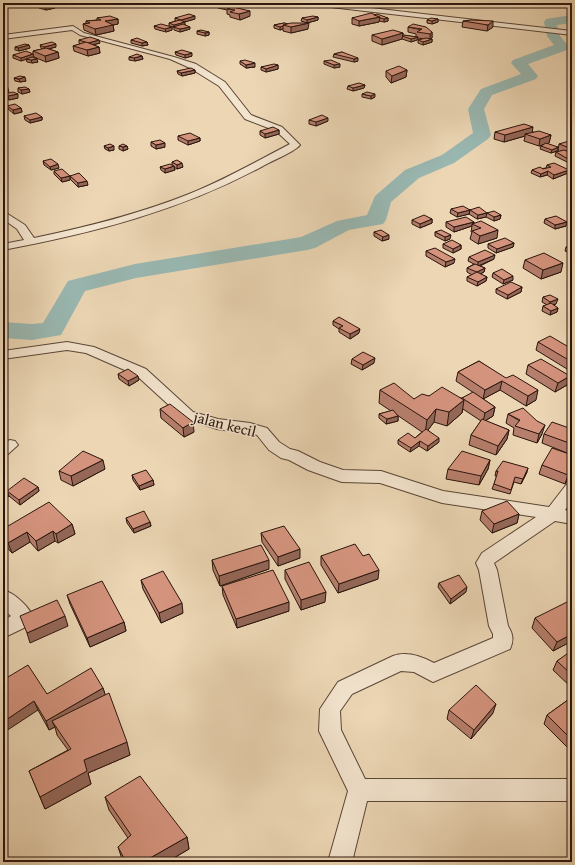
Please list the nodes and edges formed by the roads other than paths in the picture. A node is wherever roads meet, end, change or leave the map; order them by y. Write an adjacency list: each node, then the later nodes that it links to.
1 (313, 3): 2 (street)
2 (572, 33)
3 (3, 38): 5 (street)
4 (3, 214): 5 (street)
5 (31, 242): 6 (street)
6 (3, 247)
7 (3, 355): 9 (street, jalan kecil)
8 (572, 489): 9 (street)
9 (553, 514): 10 (street, jalan kecil); 13 (street)
10 (572, 518)
11 (3, 597): 12 (street)
12 (3, 630)
13 (359, 790): 14 (street); 15 (street)
14 (572, 790)
15 (340, 862)

